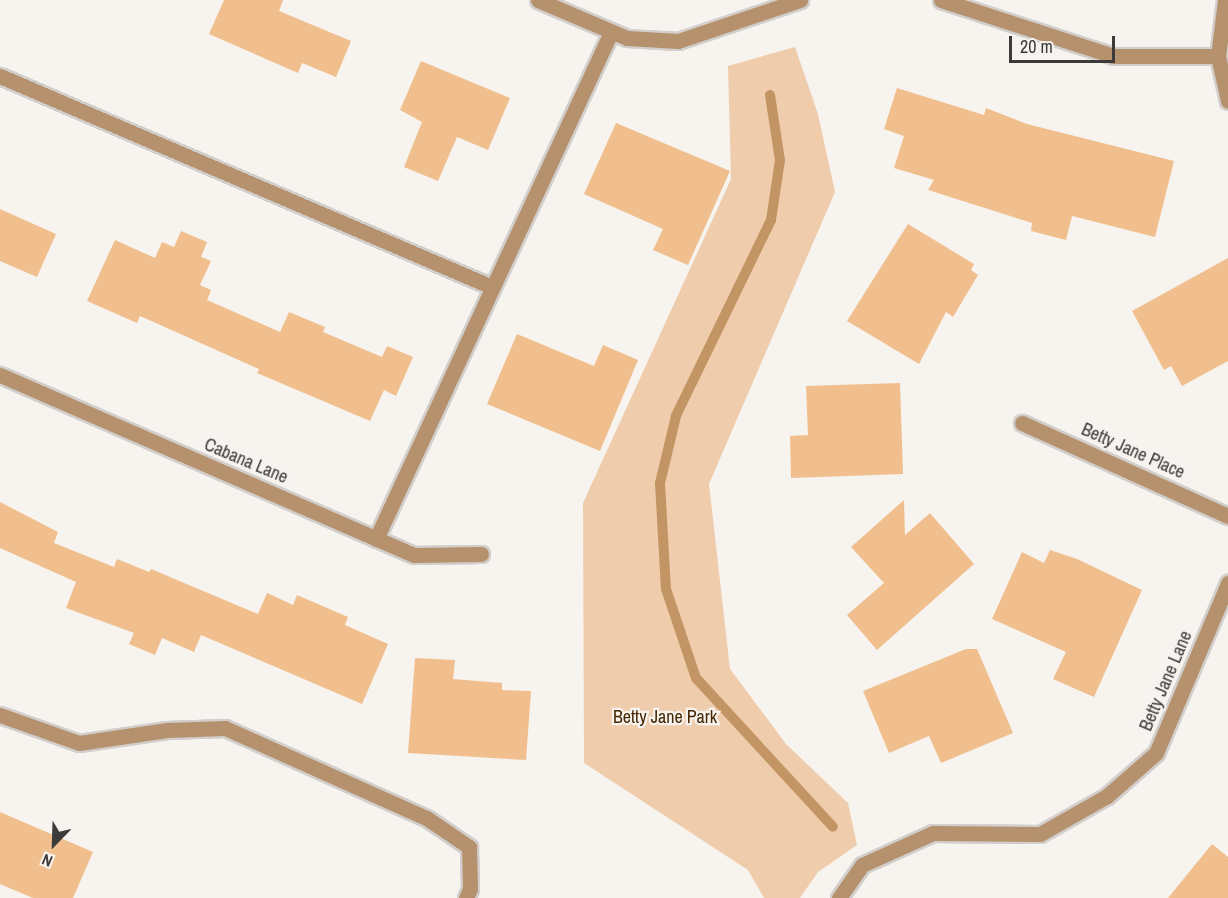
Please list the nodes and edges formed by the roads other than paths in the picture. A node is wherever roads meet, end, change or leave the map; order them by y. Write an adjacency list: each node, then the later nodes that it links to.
1 (538, 0): 5 (street)
2 (800, 0): 5 (street)
3 (941, 0): 6 (street)
4 (1225, 0): 6 (street)
5 (611, 32): 9 (street)
6 (1218, 56): 8 (street)
7 (0, 76): 9 (street)
8 (1228, 101)
9 (492, 287): 13 (street)
10 (0, 375): 13 (street, Cabana Lane)
11 (1022, 423): 12 (street, Betty Jane Place)
12 (1228, 516)
13 (376, 539): 14 (street, Cabana Lane)
14 (481, 554)
15 (1228, 584): 18 (street, Betty Jane Lane)
16 (0, 715): 17 (street)
17 (466, 898)
18 (839, 898)

